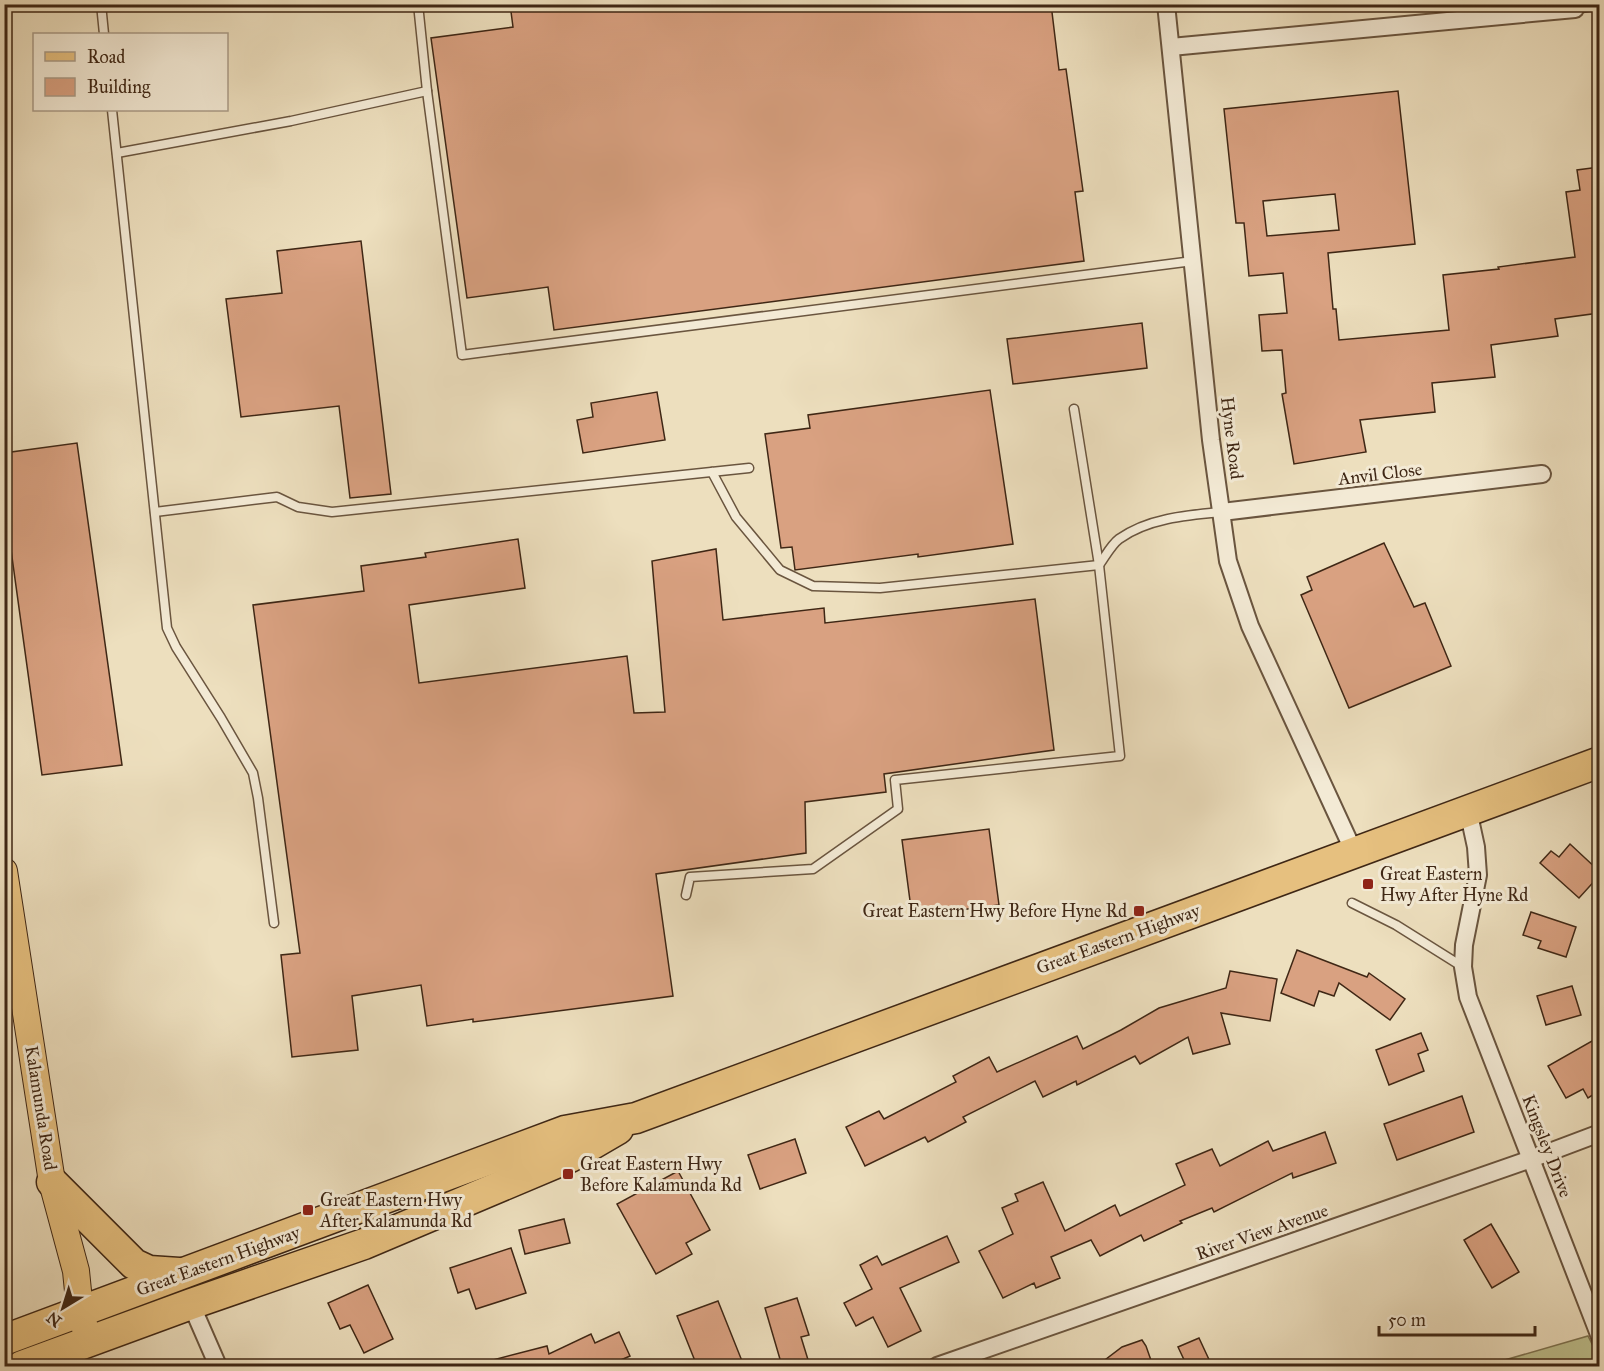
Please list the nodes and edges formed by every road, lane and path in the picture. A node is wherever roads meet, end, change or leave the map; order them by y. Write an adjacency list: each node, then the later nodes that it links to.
1 (101, 4): 6 (lane)
2 (418, 4): 8 (lane)
3 (1166, 4): 7 (street, Hyne Road)
4 (1599, 5): 5 (lane)
5 (1575, 9): 7 (street)
6 (104, 33)
7 (1171, 47): 11 (street, Hyne Road)
8 (427, 91): 10 (lane); 11 (lane)
9 (112, 111): 10 (lane)
10 (117, 153): 16 (lane)
11 (1193, 261): 17 (street, Hyne Road)
12 (1074, 409): 18 (lane)
13 (749, 468): 14 (lane)
14 (712, 472): 16 (lane); 18 (lane)
15 (1542, 474): 17 (street, Anvil Close)
16 (155, 512): 25 (lane)
17 (1222, 512): 18 (lane); 21 (street, Hyne Road)
18 (1099, 565): 23 (lane)
19 (1599, 762): 20 (highway, Great Eastern Highway)
20 (1468, 810): 21 (highway, Great Eastern Highway); 26 (street, Kingsley Drive)
21 (1354, 852): 27 (highway, Great Eastern Highway)
22 (4, 871): 30 (main road, Kalamunda Road)
23 (686, 895)
24 (1352, 903): 26 (lane)
25 (274, 923)
26 (1463, 967): 29 (street, Kingsley Drive)
27 (636, 1118): 31 (highway, Great Eastern Highway); 33 (highway, Great Eastern Highway)
28 (1599, 1133): 29 (street, River View Avenue)
29 (1531, 1159): 34 (street, Kingsley Drive); 39 (street, River View Avenue)
30 (52, 1182): 31 (highway); 32 (main road, Kalamunda Road)
31 (181, 1273): 32 (highway, Great Eastern Highway)
32 (80, 1311): 35 (highway, Great Eastern Highway); 36 (main road, Kalamunda Road)
33 (196, 1313): 36 (highway, Great Eastern Highway); 38 (street)
34 (1599, 1337)
35 (4, 1340)
36 (90, 1341): 37 (highway, Great Eastern Highway)
37 (22, 1366)
38 (218, 1366)
39 (937, 1366)

